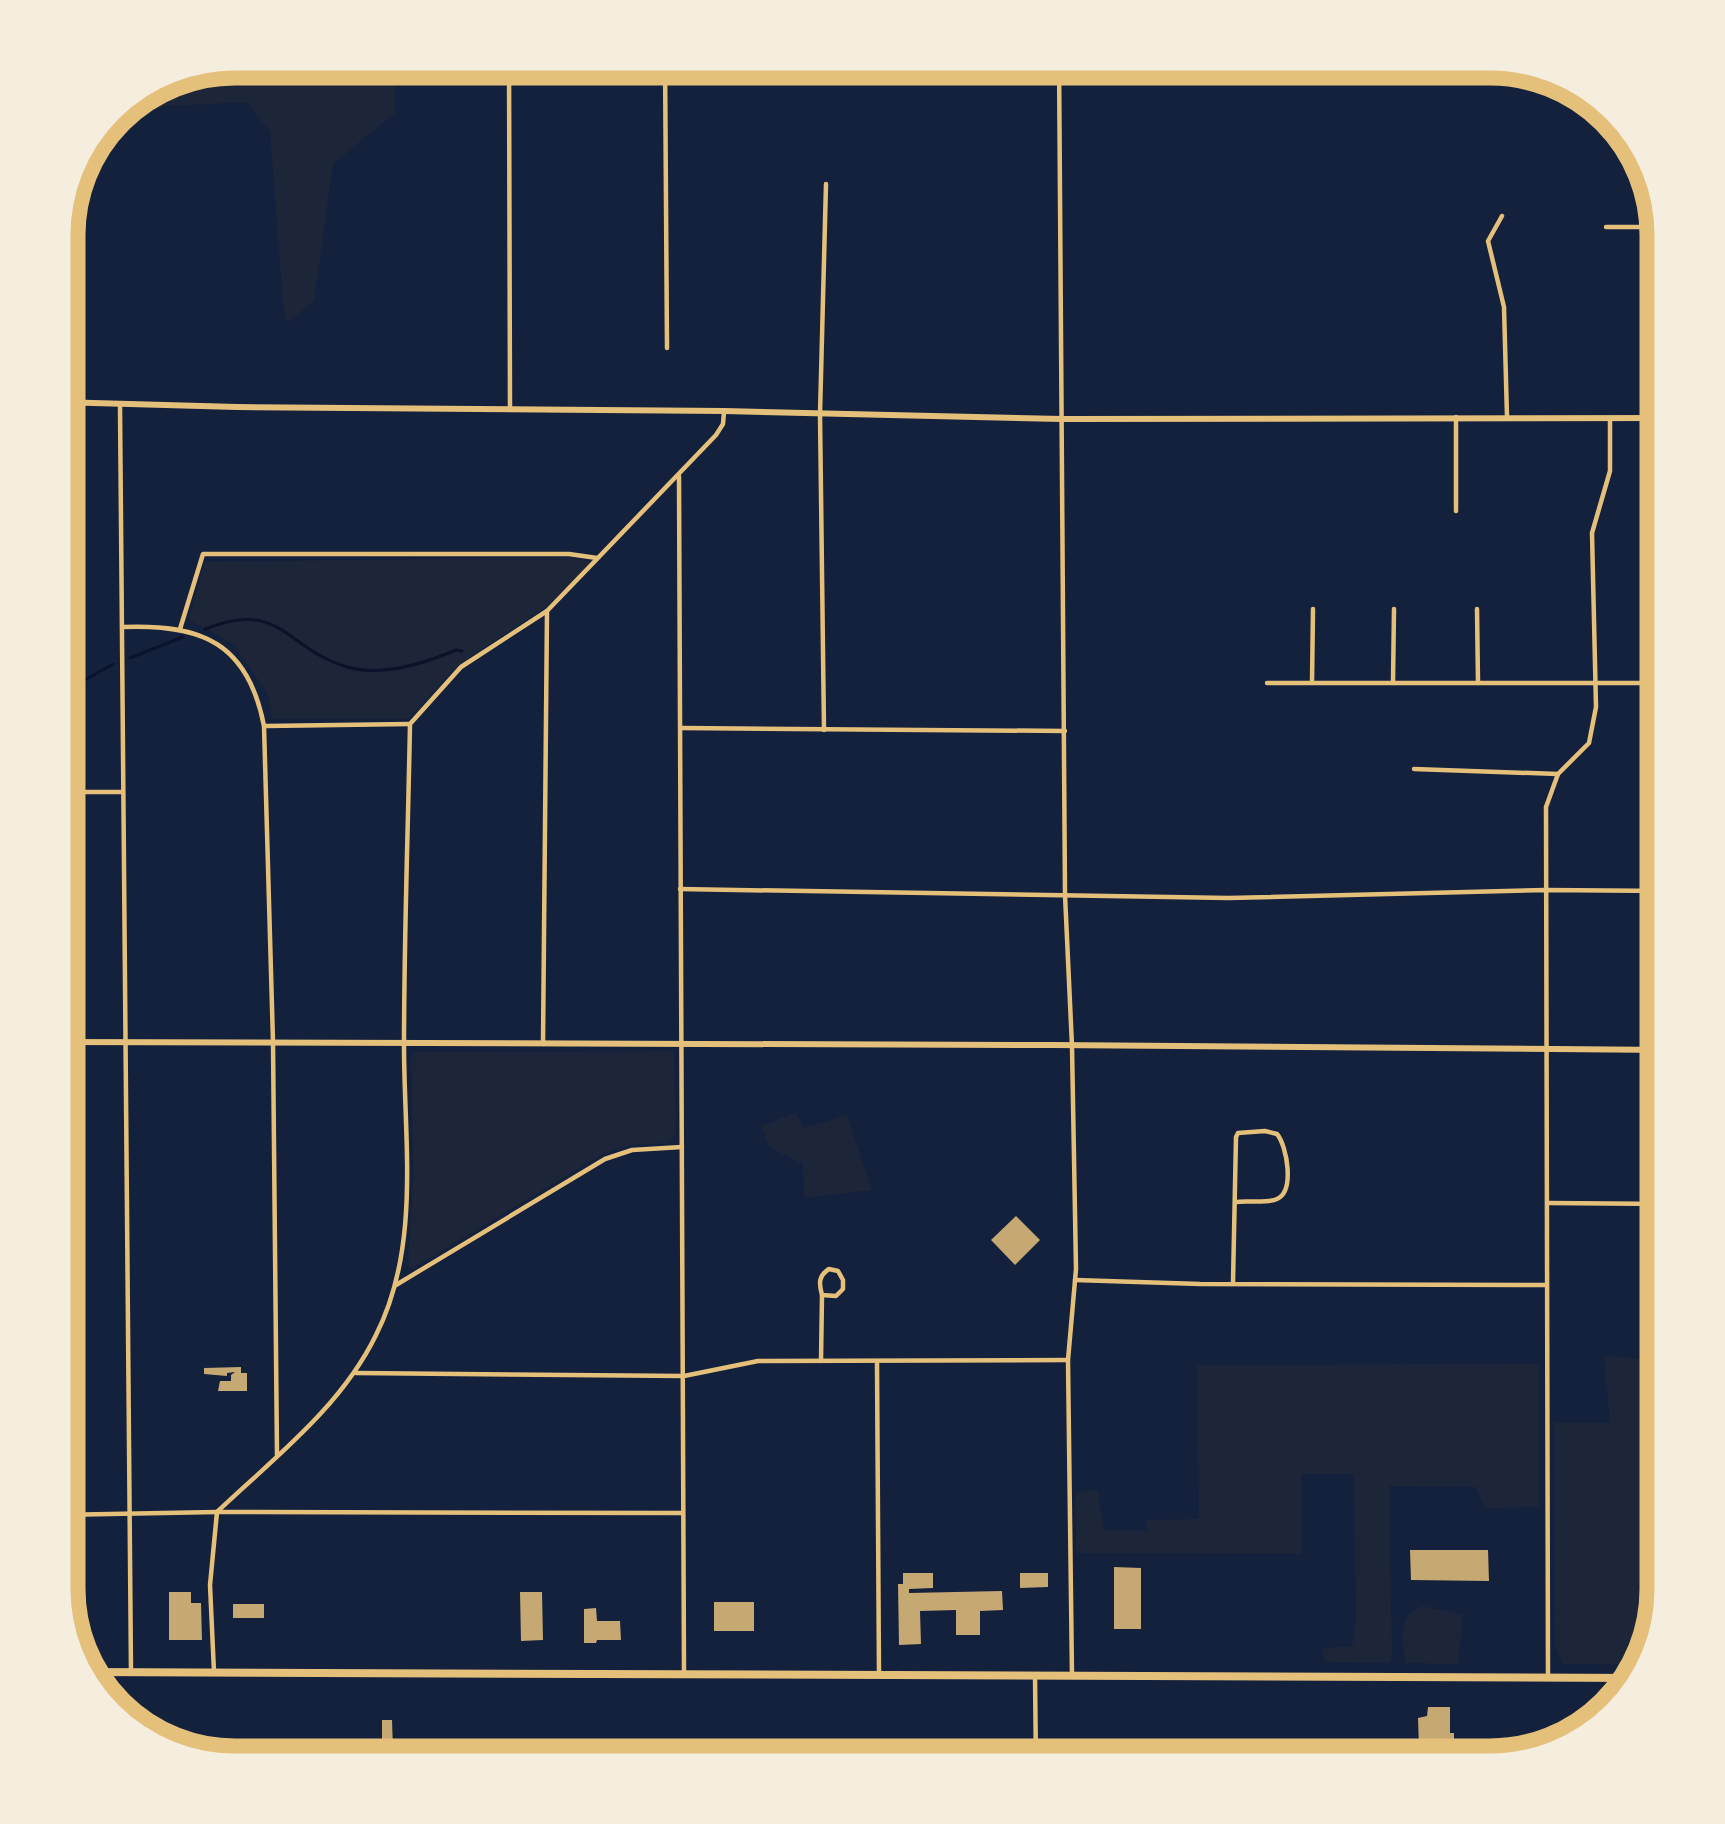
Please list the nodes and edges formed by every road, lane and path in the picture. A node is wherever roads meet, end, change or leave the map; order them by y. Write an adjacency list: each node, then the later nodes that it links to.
1 (508, 78): 11 (street)
2 (665, 78): 8 (street)
3 (1059, 78): 18 (street)
4 (826, 184): 13 (street)
5 (1502, 216): 15 (street)
6 (1606, 227): 7 (street)
7 (1646, 227)
8 (667, 348)
9 (78, 403): 10 (street)
10 (120, 404): 11 (street); 26 (street)
11 (510, 409): 12 (street)
12 (724, 411): 13 (street); 19 (street)
13 (820, 414): 18 (street); 37 (street)
14 (1456, 417): 15 (street); 18 (street); 20 (street)
15 (1507, 417): 16 (street)
16 (1610, 418): 17 (street); 28 (street)
17 (1647, 418)
18 (1062, 419): 38 (street)
19 (679, 476): 21 (street); 36 (street)
20 (1456, 511)
21 (597, 558): 25 (street); 27 (street)
22 (1313, 609): 31 (street)
23 (1394, 609): 32 (street)
24 (1477, 609): 33 (street)
25 (548, 611): 34 (street); 51 (street)
26 (122, 627): 27 (street); 42 (street)
27 (180, 628): 35 (street)
28 (1594, 682): 29 (street); 33 (street); 40 (street)
29 (1647, 682)
30 (1267, 683): 31 (street)
31 (1312, 683): 32 (street)
32 (1394, 683): 33 (street)
33 (1478, 683)
34 (410, 724): 35 (street); 50 (street)
35 (264, 726): 49 (street)
36 (681, 728): 37 (street); 43 (street)
37 (824, 730): 38 (street)
38 (1065, 731): 46 (street)
39 (1414, 769): 40 (street)
40 (1558, 774): 44 (street)
41 (78, 792): 42 (street)
42 (122, 792): 48 (street)
43 (680, 889): 46 (street); 52 (street)
44 (1545, 890): 45 (street); 46 (street); 54 (street)
45 (1647, 891)
46 (1065, 895): 53 (street)
47 (78, 1042): 48 (street)
48 (126, 1042): 49 (street); 74 (street)
49 (273, 1042): 50 (street); 70 (street)
50 (404, 1043): 51 (street); 62 (street)
51 (543, 1044): 52 (street)
52 (680, 1044): 53 (street); 56 (street)
53 (1072, 1046): 54 (street); 60 (street)
54 (1544, 1050): 55 (street); 58 (street)
55 (1647, 1051)
56 (682, 1147): 62 (street); 69 (street)
57 (1236, 1202): 57 (street); 61 (street)
58 (1548, 1203): 59 (street); 63 (street)
59 (1647, 1204)
60 (1075, 1280): 61 (street); 65 (street)
61 (1233, 1283): 63 (street)
62 (396, 1285): 68 (street)
63 (1546, 1285): 82 (street)
64 (821, 1295): 64 (street); 66 (street)
65 (1068, 1360): 67 (street); 81 (street)
66 (821, 1361): 67 (street); 69 (street)
67 (877, 1361): 79 (street)
68 (356, 1373): 69 (street); 70 (street)
69 (684, 1376): 72 (street)
70 (278, 1455): 71 (street)
71 (218, 1511): 72 (street); 74 (street); 77 (street)
72 (684, 1513): 78 (street)
73 (78, 1515): 74 (street)
74 (128, 1515): 76 (street)
75 (102, 1672): 76 (main road)
76 (131, 1672): 77 (main road)
77 (214, 1672): 78 (main road)
78 (684, 1674): 79 (main road)
79 (879, 1675): 80 (main road)
80 (1035, 1675): 81 (main road); 84 (street)
81 (1072, 1676): 82 (main road)
82 (1548, 1678): 83 (main road)
83 (1619, 1678)
84 (1036, 1746)

